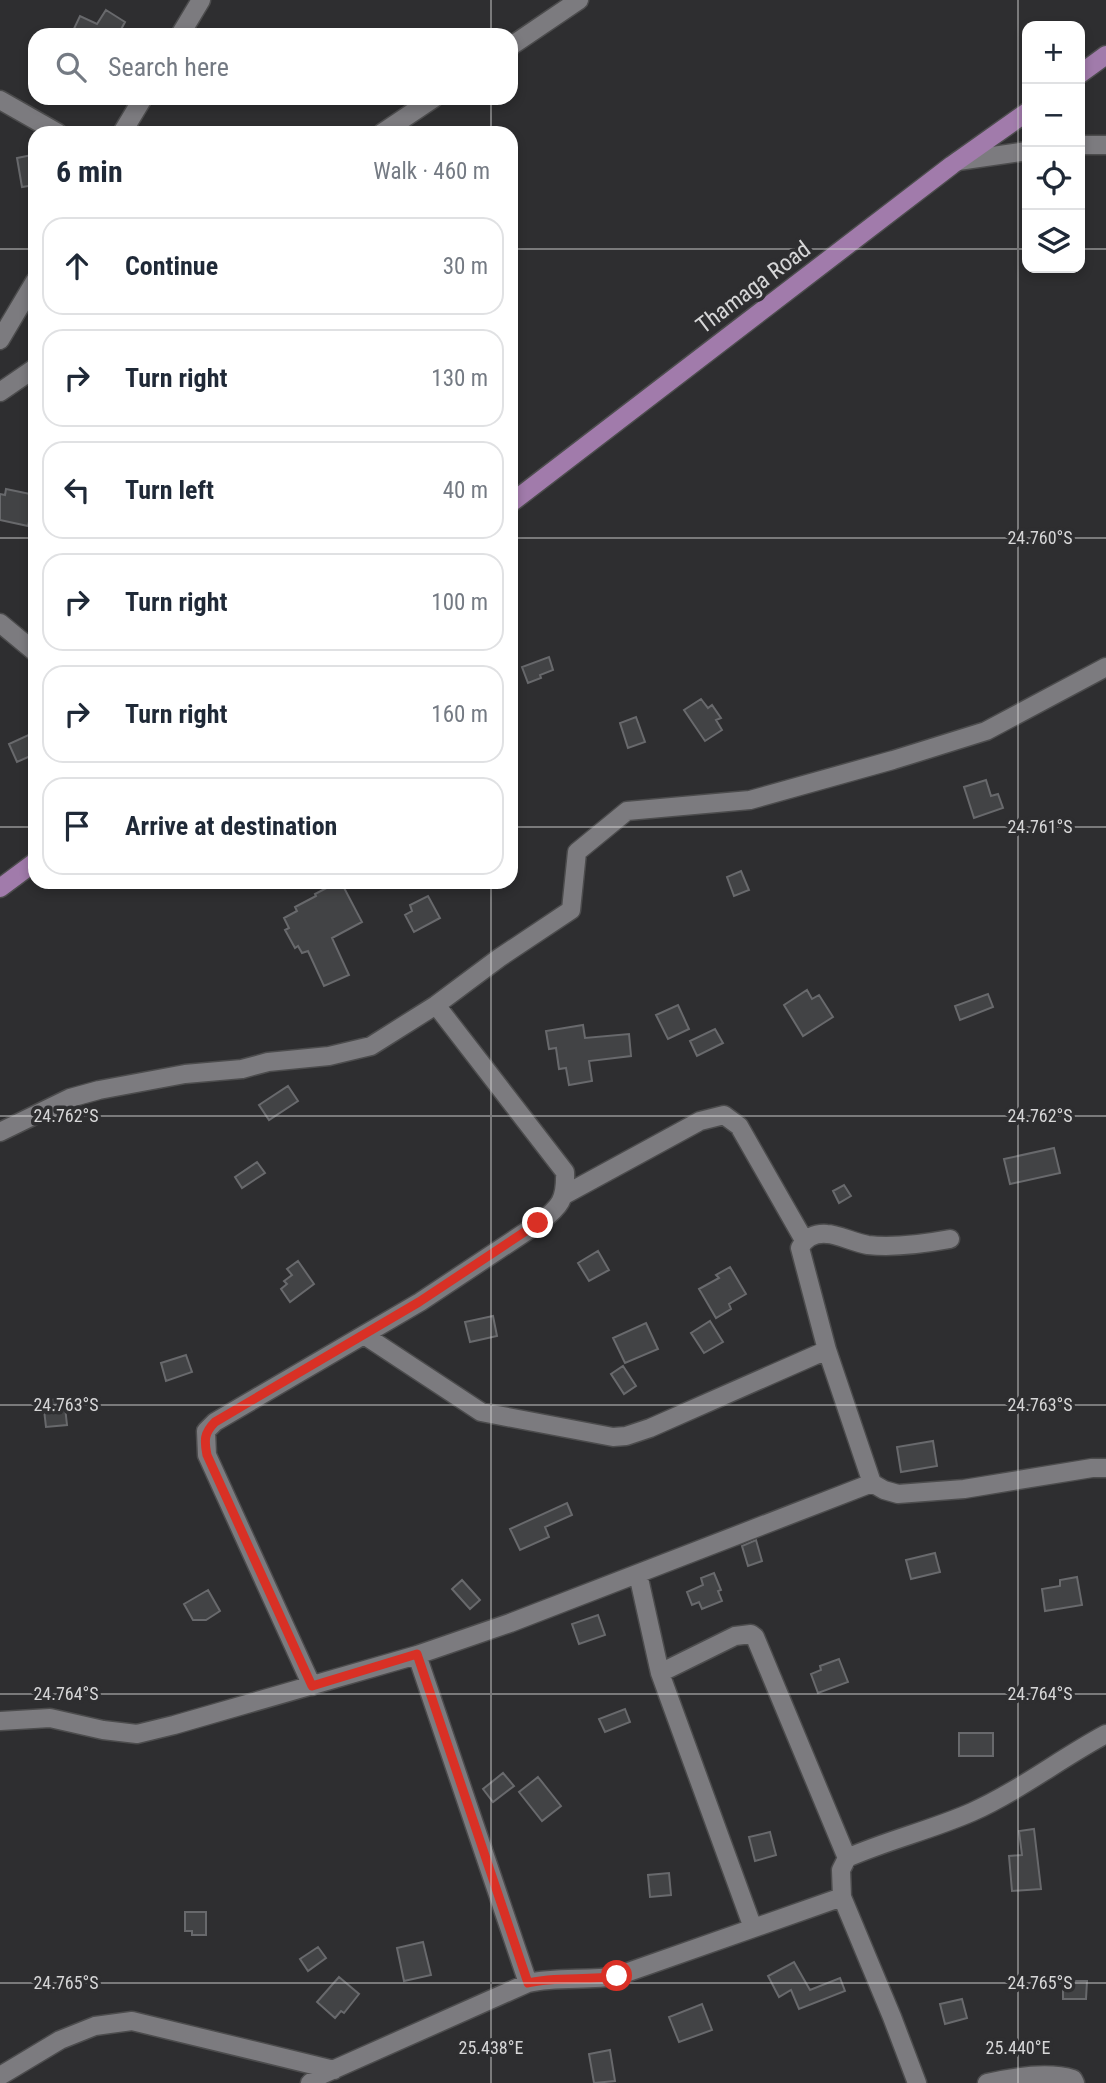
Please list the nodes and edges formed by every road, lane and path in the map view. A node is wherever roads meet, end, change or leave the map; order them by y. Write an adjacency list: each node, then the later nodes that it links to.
1 (201, 0): 3 (street)
2 (579, 0): 4 (street)
3 (184, 28)
4 (518, 41)
5 (1106, 55): 6 (main road)
6 (1085, 70)
7 (0, 100): 11 (street)
8 (139, 105): 12 (street)
9 (424, 105): 13 (street)
10 (1022, 116): 17 (main road, Thamaga Road)
11 (46, 126)
12 (126, 126)
13 (392, 126)
14 (1085, 145): 15 (street)
15 (1106, 145)
16 (1022, 152): 17 (street)
17 (958, 161): 22 (main road, Thamaga Road)
18 (28, 293): 19 (street)
19 (0, 340)
20 (28, 373): 21 (street)
21 (0, 392)
22 (518, 498)
23 (0, 623): 24 (street)
24 (28, 646)
25 (1106, 667): 28 (street)
26 (28, 867): 27 (main road)
27 (0, 888)
28 (436, 1005): 29 (street); 30 (street)
29 (0, 1132)
30 (566, 1194): 32 (street); 33 (street)
31 (950, 1239): 32 (street)
32 (804, 1240): 34 (street)
33 (364, 1335): 34 (street); 40 (street)
34 (827, 1350): 36 (street)
35 (1106, 1468): 36 (street)
36 (872, 1483): 37 (street)
37 (638, 1574): 38 (street); 39 (street)
38 (417, 1654): 40 (street); 46 (street)
39 (660, 1673): 43 (street); 45 (street)
40 (312, 1686): 41 (street)
41 (0, 1721)
42 (1106, 1734): 43 (street)
43 (847, 1858): 44 (street)
44 (842, 1897): 45 (street); 50 (street)
45 (753, 1928): 46 (street)
46 (528, 1983): 47 (street)
47 (334, 2070): 48 (street); 49 (street)
48 (0, 2076)
49 (310, 2083)
50 (916, 2083)
51 (987, 2083): 52 (street)
52 (1074, 2083)

